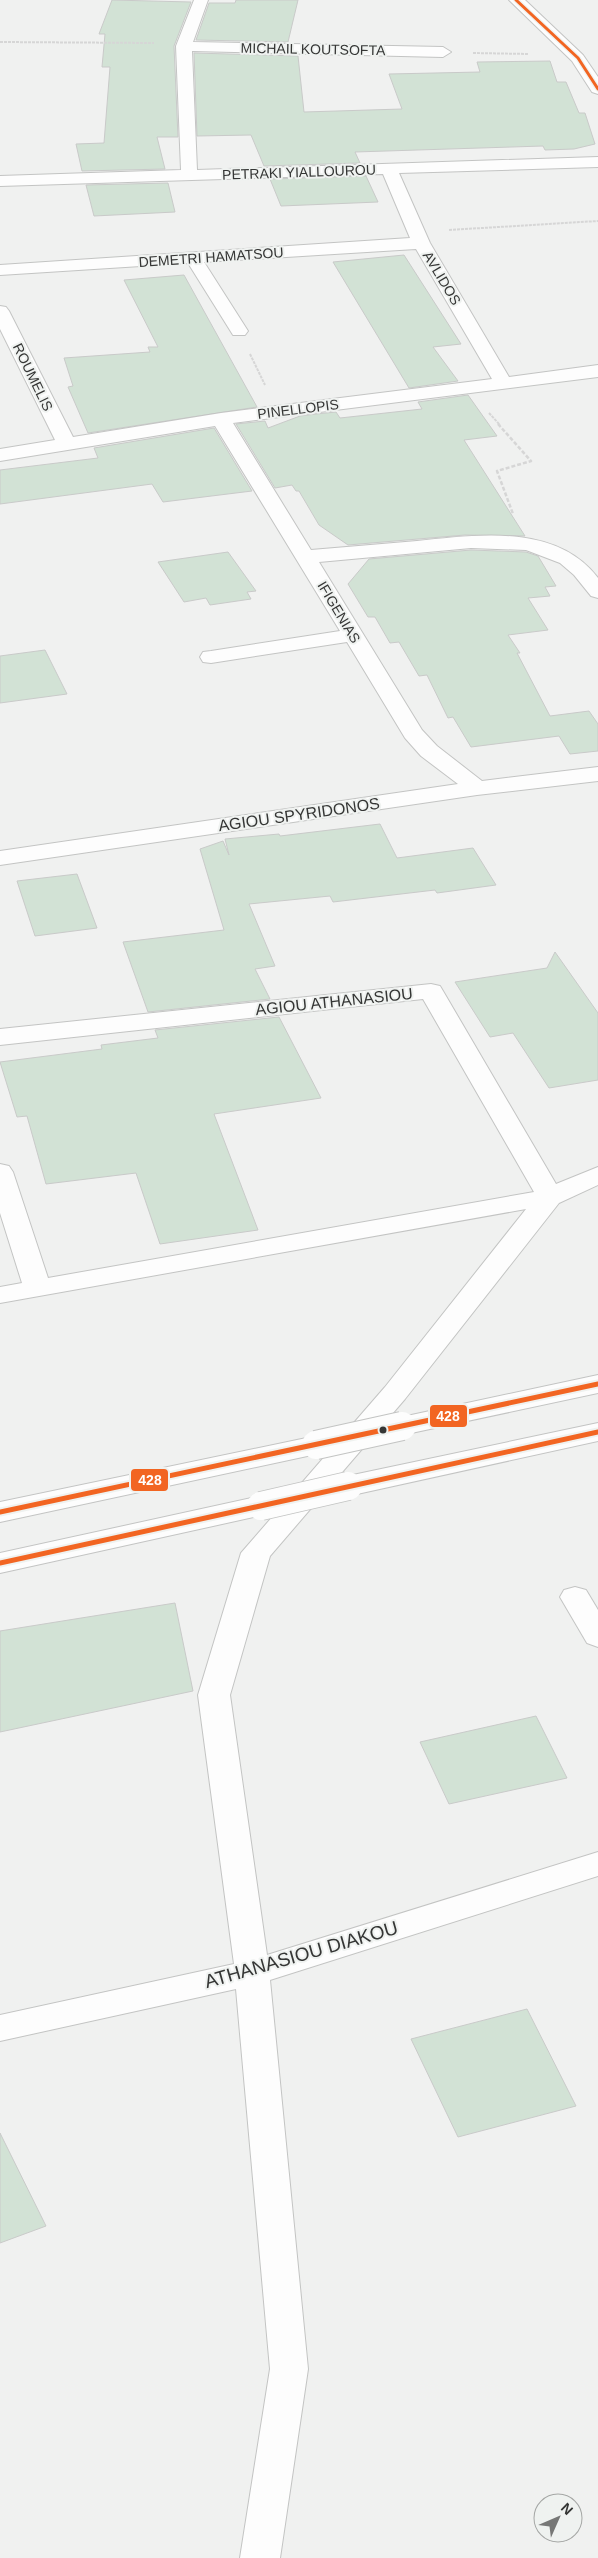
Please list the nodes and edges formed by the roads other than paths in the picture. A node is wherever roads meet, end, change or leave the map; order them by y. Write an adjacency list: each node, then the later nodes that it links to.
1 (201, 0): 4 (street)
2 (534, 0): 3 (street)
3 (517, 1): 6 (street)
4 (185, 45): 5 (street, MICHAIL KOUTSOFTA); 9 (street)
5 (442, 52)
6 (598, 89)
7 (598, 162): 8 (street, PETRAKI YIALLOUROU)
8 (389, 169): 9 (street, PETRAKI YIALLOUROU); 11 (street, AVLIDOS)
9 (189, 175): 10 (street, PETRAKI YIALLOUROU)
10 (0, 182)
11 (419, 238): 12 (street, DEMETRI HAMATSOU); 17 (street, AVLIDOS)
12 (193, 258): 13 (street, DEMETRI HAMATSOU); 15 (street)
13 (0, 270)
14 (0, 311): 19 (street, ROUMELIS)
15 (239, 331)
16 (598, 371): 17 (street, PINELLOPIS)
17 (503, 382): 18 (street, PINELLOPIS)
18 (221, 419): 19 (street, PINELLOPIS); 21 (street, IFIGENIAS)
19 (66, 443): 20 (street, PINELLOPIS)
20 (0, 455)
21 (305, 557): 22 (street); 23 (street, IFIGENIAS)
22 (598, 592)
23 (353, 635): 24 (street); 26 (street, IFIGENIAS)
24 (211, 657)
25 (598, 774): 26 (street, AGIOU SPYRIDONOS)
26 (477, 788): 27 (street, AGIOU SPYRIDONOS)
27 (0, 858)
28 (0, 1037): 31 (street, AGIOU ATHANASIOU)
29 (0, 1172): 32 (street)
30 (598, 1175): 31 (street)
31 (550, 1197): 32 (street); 41 (street)
32 (38, 1288): 33 (street)
33 (0, 1295)
34 (598, 1384): 36 (street, bridge)
35 (598, 1432): 37 (street, bridge)
36 (0, 1512)
37 (0, 1563)
38 (575, 1597): 39 (street)
39 (598, 1636)
40 (598, 1864): 41 (street, ATHANASIOU DIAKOU)
41 (252, 1972): 42 (street, ATHANASIOU DIAKOU); 43 (street)
42 (0, 2028)
43 (260, 2558)

